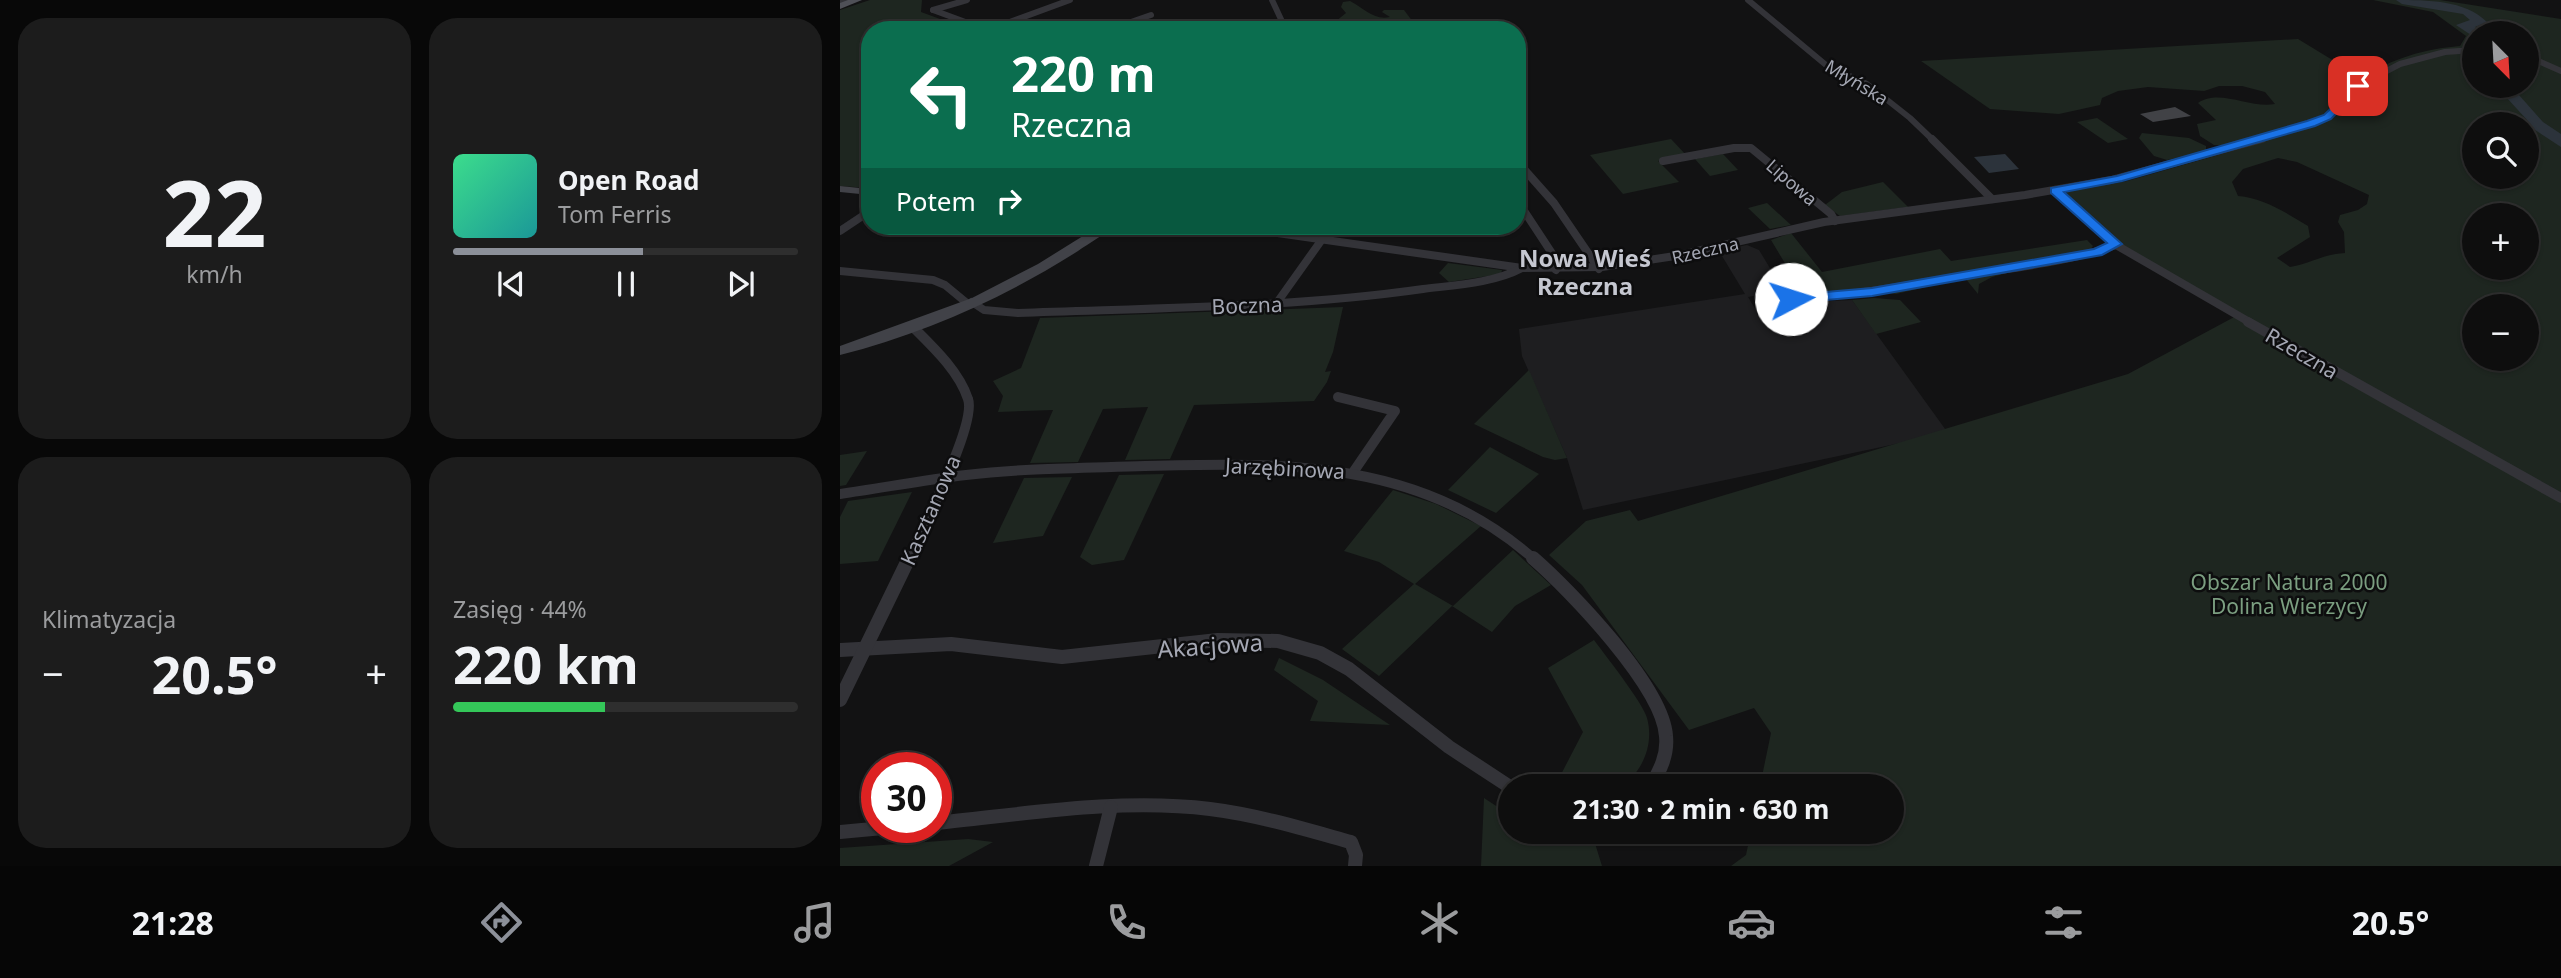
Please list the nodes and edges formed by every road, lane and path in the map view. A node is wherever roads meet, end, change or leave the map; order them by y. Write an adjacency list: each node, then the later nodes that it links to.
1 (845, 0): 8 (street)
2 (857, 0): 8 (main road)
3 (932, 0): 9 (street)
4 (967, 0): 9 (street)
5 (1070, 0): 12 (street)
6 (1272, 0): 14 (street)
7 (1748, 0): 23 (street, Młyńska)
8 (840, 4)
9 (933, 10): 11 (street)
10 (1151, 15): 13 (street)
11 (963, 21)
12 (1013, 21)
13 (1134, 21)
14 (1282, 21)
15 (2462, 50): 22 (street, Rzeczna)
16 (2539, 62): 17 (street)
17 (2561, 71)
18 (1663, 161): 26 (street, Lipowa)
19 (1526, 172): 34 (street)
20 (840, 189): 21 (street)
21 (861, 190)
22 (2055, 190): 23 (street, Rzeczna); 31 (street, Rzeczna)
23 (1992, 200): 26 (street, Rzeczna)
24 (1526, 214): 33 (street)
25 (861, 217): 27 (street)
26 (1836, 221): 34 (street, Rzeczna)
27 (840, 231)
28 (1094, 235): 37 (street)
29 (1294, 235): 30 (street, Rzeczna)
30 (1324, 239): 32 (street, Rzeczna); 38 (street)
31 (2116, 244): 36 (street); 45 (street, Rzeczna)
32 (1522, 268): 33 (street, Rzeczna); 38 (street, Boczna)
33 (1556, 270): 34 (street, Rzeczna)
34 (1599, 270)
35 (840, 271): 37 (street)
36 (1791, 299)
37 (970, 303): 38 (street, Boczna); 39 (street)
38 (1276, 303)
39 (912, 326): 40 (street); 43 (street, Kasztanowa)
40 (840, 351)
41 (1338, 397): 42 (street)
42 (1354, 471): 43 (street, Jarzębinowa); 49 (street, Jarzębinowa)
43 (946, 477): 44 (street, Jarzębinowa); 46 (street, Kasztanowa)
44 (840, 495)
45 (2561, 498)
46 (866, 649): 47 (street, Akacjowa); 48 (street, Kasztanowa); 50 (street, Akacjowa)
47 (840, 650)
48 (840, 700)
49 (1657, 774)
50 (1498, 780)
51 (1111, 807): 52 (street); 55 (street); 56 (street)
52 (952, 822)
53 (861, 830): 54 (street)
54 (840, 832)
55 (1096, 866)
56 (1355, 866)

